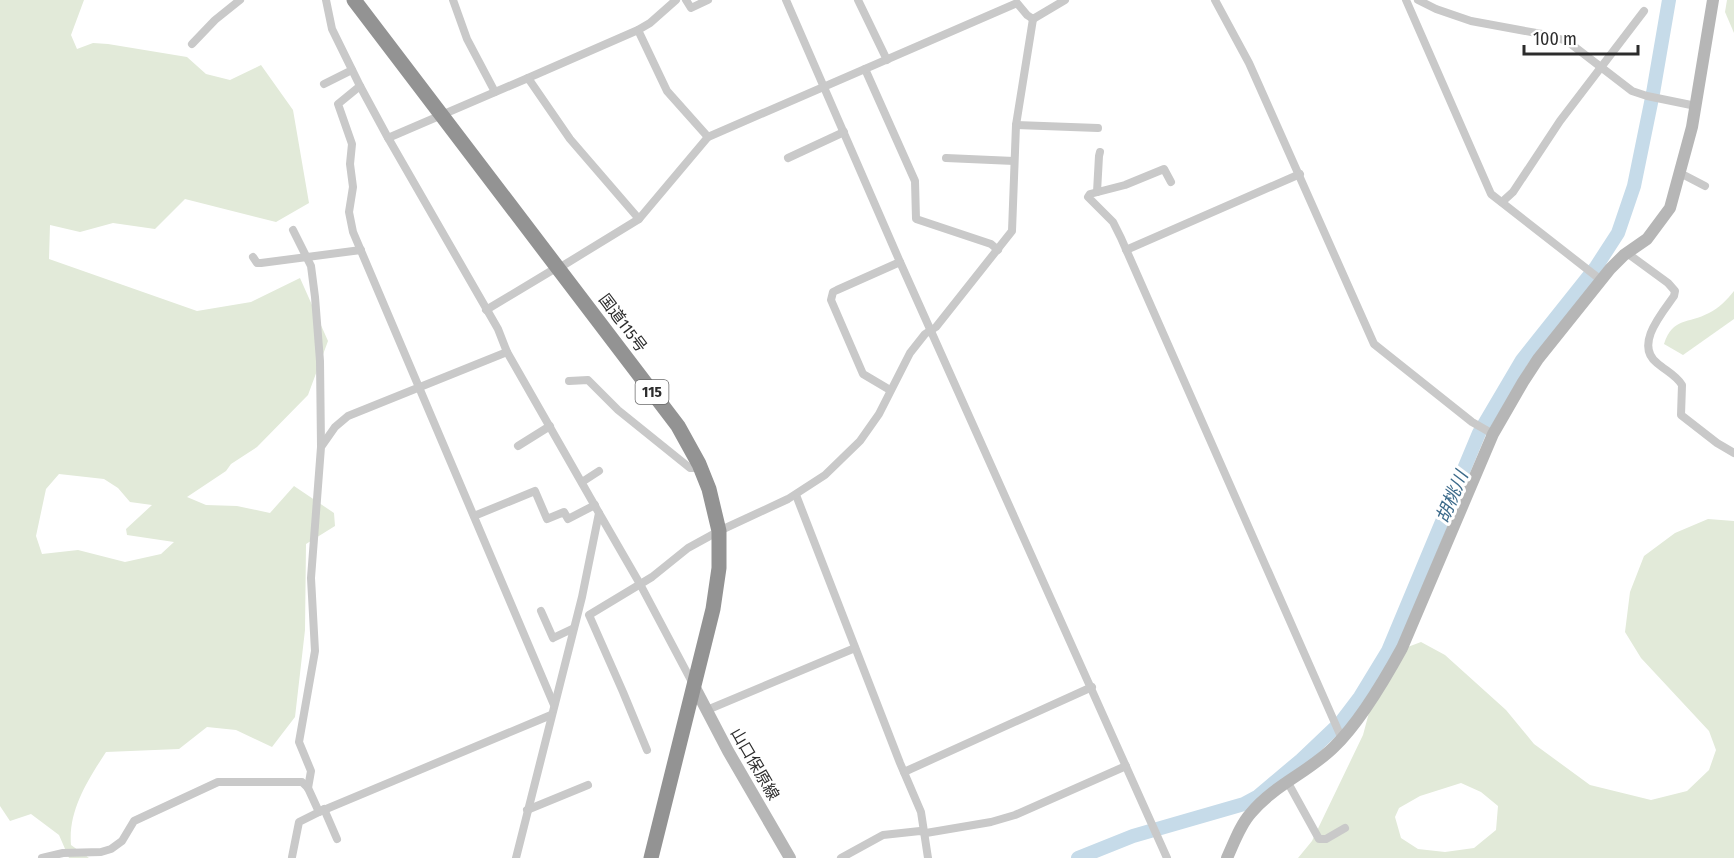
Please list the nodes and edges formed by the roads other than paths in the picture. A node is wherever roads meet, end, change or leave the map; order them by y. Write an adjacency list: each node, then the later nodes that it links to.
1 (240, 0): 19 (street)
2 (326, 0): 23 (street)
3 (354, 0): 30 (highway, 国道115号 / 115)
4 (453, 0): 28 (street)
5 (676, 0): 18 (street)
6 (686, 0): 7 (street)
7 (708, 0)
8 (786, 0): 27 (street)
9 (858, 0): 20 (street)
10 (1065, 0): 17 (street)
11 (1215, 0): 41 (street)
12 (1406, 0): 45 (street)
13 (1418, 0): 21 (street)
14 (1713, 0): 29 (street)
15 (1016, 1): 17 (street); 20 (street)
16 (1644, 11): 21 (street)
17 (1033, 19): 31 (street)
18 (638, 30): 24 (street); 34 (street)
19 (192, 44)
20 (887, 60): 22 (street)
21 (1600, 66): 29 (street); 45 (street)
22 (865, 69): 27 (street); 49 (street)
23 (352, 70): 25 (street); 26 (street)
24 (528, 78): 28 (street); 46 (street)
25 (324, 84)
26 (360, 86): 35 (street); 48 (street)
27 (824, 86): 33 (street); 34 (street)
28 (495, 92): 30 (street)
29 (1696, 106): 40 (street)
30 (442, 114): 35 (street); 55 (highway, 国道115号 / 115)
31 (1016, 125): 32 (street); 39 (street)
32 (1098, 128)
33 (844, 132): 37 (street); 54 (street)
34 (708, 137): 46 (street)
35 (388, 138): 57 (street)
36 (1100, 152): 44 (street)
37 (788, 158)
38 (946, 158): 39 (street)
39 (1014, 161): 49 (street)
40 (1680, 173): 43 (street); 51 (street)
41 (1300, 174): 50 (street); 64 (street)
42 (1171, 182): 44 (street)
43 (1706, 186)
44 (1097, 192): 50 (street)
45 (1502, 202): 56 (street)
46 (639, 219): 55 (street)
47 (293, 230): 53 (street)
48 (361, 250): 53 (street); 61 (street)
49 (998, 250): 58 (street)
50 (1126, 250): 85 (street)
51 (1627, 253): 56 (street); 67 (street)
52 (253, 257): 53 (street)
53 (308, 258): 66 (street)
54 (900, 262): 58 (street); 62 (street)
55 (559, 268): 57 (street); 68 (highway, 国道115号 / 115)
56 (1601, 280): 64 (street)
57 (486, 310): 59 (street)
58 (932, 330): 62 (street); 81 (street)
59 (507, 352): 61 (street); 63 (street)
60 (569, 381): 68 (street)
61 (418, 387): 66 (street); 73 (street)
62 (890, 390): 71 (street)
63 (550, 426): 65 (street); 70 (street)
64 (1493, 434): 85 (street)
65 (518, 446)
66 (321, 447): 91 (street)
67 (1734, 453)
68 (701, 468): 74 (highway, 国道115号 / 115)
69 (599, 471): 70 (street)
70 (582, 482): 72 (street)
71 (796, 495): 74 (street); 79 (street)
72 (597, 509): 73 (street); 75 (street); 78 (street)
73 (474, 516): 82 (street)
74 (719, 531): 75 (street); 80 (highway, 国道115号 / 115)
75 (640, 584): 77 (street); 80 (street)
76 (541, 610): 78 (street)
77 (589, 615): 78 (street); 86 (street)
78 (574, 626): 82 (street)
79 (855, 648): 83 (street); 88 (street)
80 (693, 684): 83 (street, 山口保原線); 100 (highway, 国道115号 / 115)
81 (1092, 687): 87 (street); 88 (street)
82 (555, 705): 84 (street)
83 (706, 710): 101 (street, 山口保原線)
84 (551, 715): 92 (street); 93 (street)
85 (1342, 739): 89 (street)
86 (647, 750)
87 (1126, 766): 95 (street); 104 (street)
88 (903, 772): 95 (street)
89 (1287, 782): 94 (street); 105 (street)
90 (588, 785): 92 (street)
91 (308, 788): 93 (street); 98 (street)
92 (526, 810): 99 (street)
93 (322, 811): 96 (street); 97 (street)
94 (1345, 828)
95 (926, 833): 102 (street); 103 (street)
96 (337, 839)
97 (292, 857)
98 (42, 858)
99 (516, 858)
100 (651, 858)
101 (790, 858)
102 (841, 858)
103 (928, 858)
104 (1167, 858)
105 (1227, 858)

